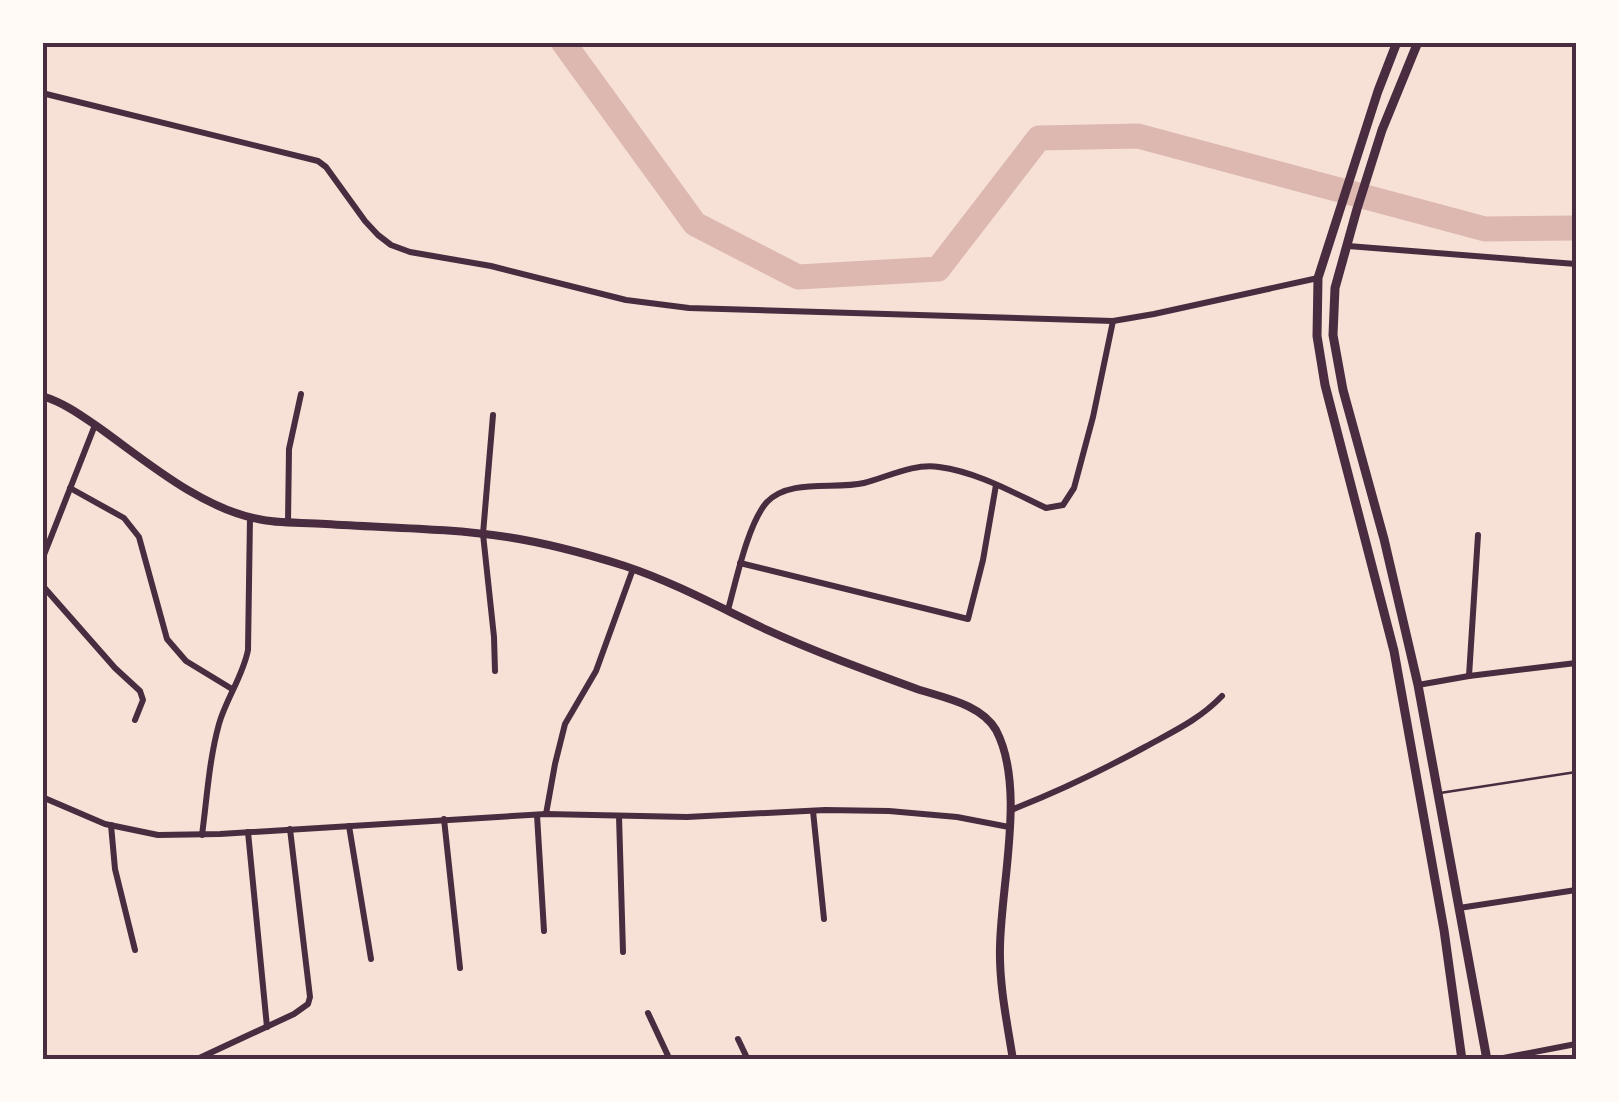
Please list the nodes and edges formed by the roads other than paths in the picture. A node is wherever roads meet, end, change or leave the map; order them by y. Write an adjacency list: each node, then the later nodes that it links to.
1 (1397, 42): 6 (main road)
2 (1418, 42): 4 (main road)
3 (42, 93): 7 (street)
4 (1348, 246): 5 (street); 26 (main road)
5 (1576, 264)
6 (1318, 278): 7 (street); 61 (main road)
7 (1113, 321): 12 (street)
8 (300, 394): 15 (street)
9 (42, 396): 11 (street)
10 (493, 415): 16 (street)
11 (96, 425): 13 (street); 14 (street)
12 (996, 484): 19 (street); 19 (street)
13 (70, 488): 18 (street); 27 (street)
14 (250, 517): 15 (street); 27 (street)
15 (288, 522): 16 (street)
16 (482, 534): 20 (street); 24 (street)
17 (1478, 535): 25 (street)
18 (42, 560)
19 (740, 563): 22 (street)
20 (632, 569): 22 (street); 36 (street)
21 (42, 585): 29 (street)
22 (728, 610): 33 (street)
23 (1576, 664): 25 (street)
24 (495, 671)
25 (1469, 676): 26 (street)
26 (1418, 686): 31 (main road)
27 (232, 689): 44 (street)
28 (1222, 696): 33 (street)
29 (136, 720)
30 (1576, 772): 31 (lane)
31 (1438, 793): 46 (main road)
32 (42, 797): 39 (street)
33 (1011, 810): 41 (street)
34 (812, 811): 37 (street); 41 (street); 47 (street)
35 (537, 814): 36 (street); 38 (street); 48 (street)
36 (546, 814): 37 (street)
37 (619, 816): 50 (street)
38 (444, 819): 40 (street); 52 (street)
39 (111, 825): 44 (street); 49 (street)
40 (348, 826): 42 (street); 51 (street)
41 (1009, 827): 60 (street)
42 (290, 829): 43 (street); 54 (street)
43 (248, 832): 44 (street); 54 (street)
44 (202, 835)
45 (1576, 890): 46 (street)
46 (1459, 908): 62 (main road)
47 (824, 919)
48 (544, 931)
49 (135, 950)
50 (623, 952)
51 (370, 959)
52 (460, 968)
53 (648, 1014): 58 (street)
54 (267, 1027): 57 (street)
55 (738, 1039): 59 (street)
56 (1576, 1044): 62 (street)
57 (195, 1060)
58 (670, 1060)
59 (748, 1060)
60 (1014, 1060)
61 (1462, 1060)
62 (1490, 1060)

